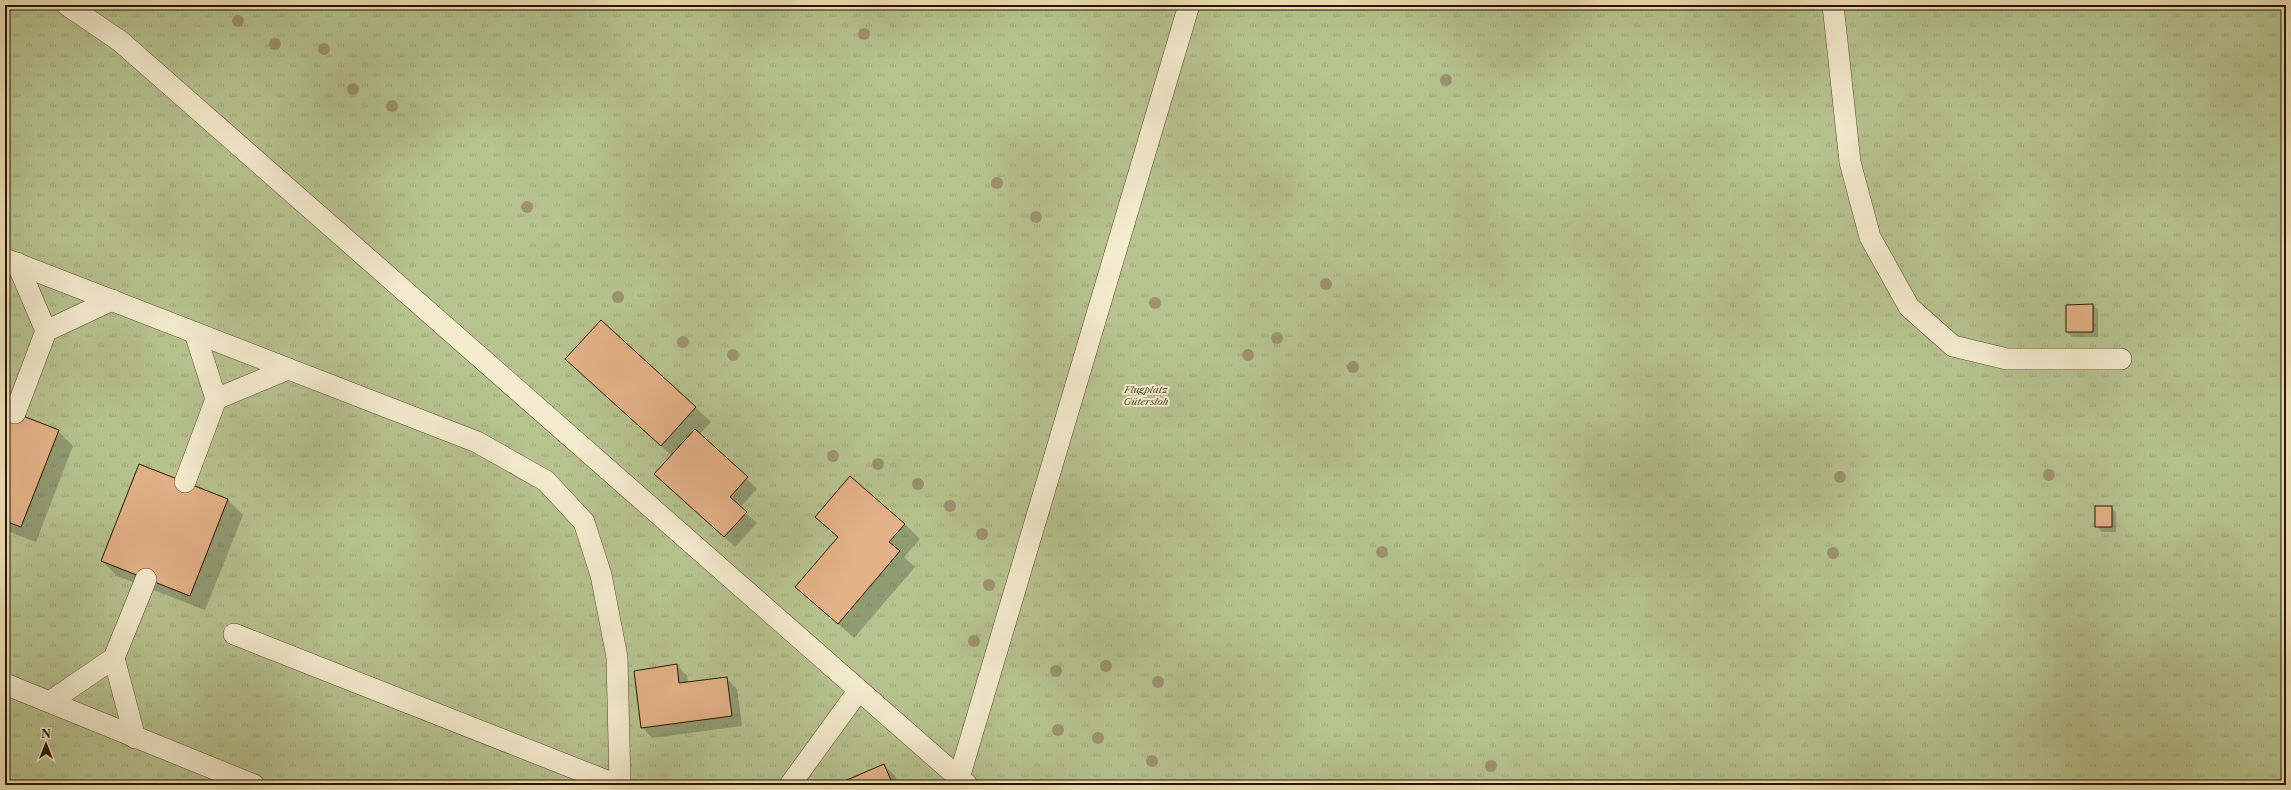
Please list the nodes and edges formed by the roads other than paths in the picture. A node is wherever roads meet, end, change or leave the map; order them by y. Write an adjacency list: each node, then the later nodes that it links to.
1 (67, 5): 17 (lane)
2 (1189, 5): 20 (lane)
3 (1833, 5): 8 (lane)
4 (11, 261): 5 (lane); 6 (lane)
5 (112, 300): 6 (lane); 7 (lane)
6 (46, 331): 11 (lane)
7 (195, 333): 9 (lane); 10 (lane)
8 (2121, 359)
9 (288, 369): 10 (lane); 23 (lane)
10 (216, 399): 12 (lane)
11 (15, 413)
12 (185, 482)
13 (146, 579): 15 (lane)
14 (234, 634): 22 (lane)
15 (114, 658): 18 (lane); 19 (lane)
16 (5, 684): 18 (lane)
17 (859, 690): 20 (lane); 24 (lane)
18 (51, 701): 19 (lane)
19 (135, 738): 21 (lane)
20 (963, 781)
21 (254, 785)
22 (617, 785)
23 (620, 785)
24 (790, 785)

